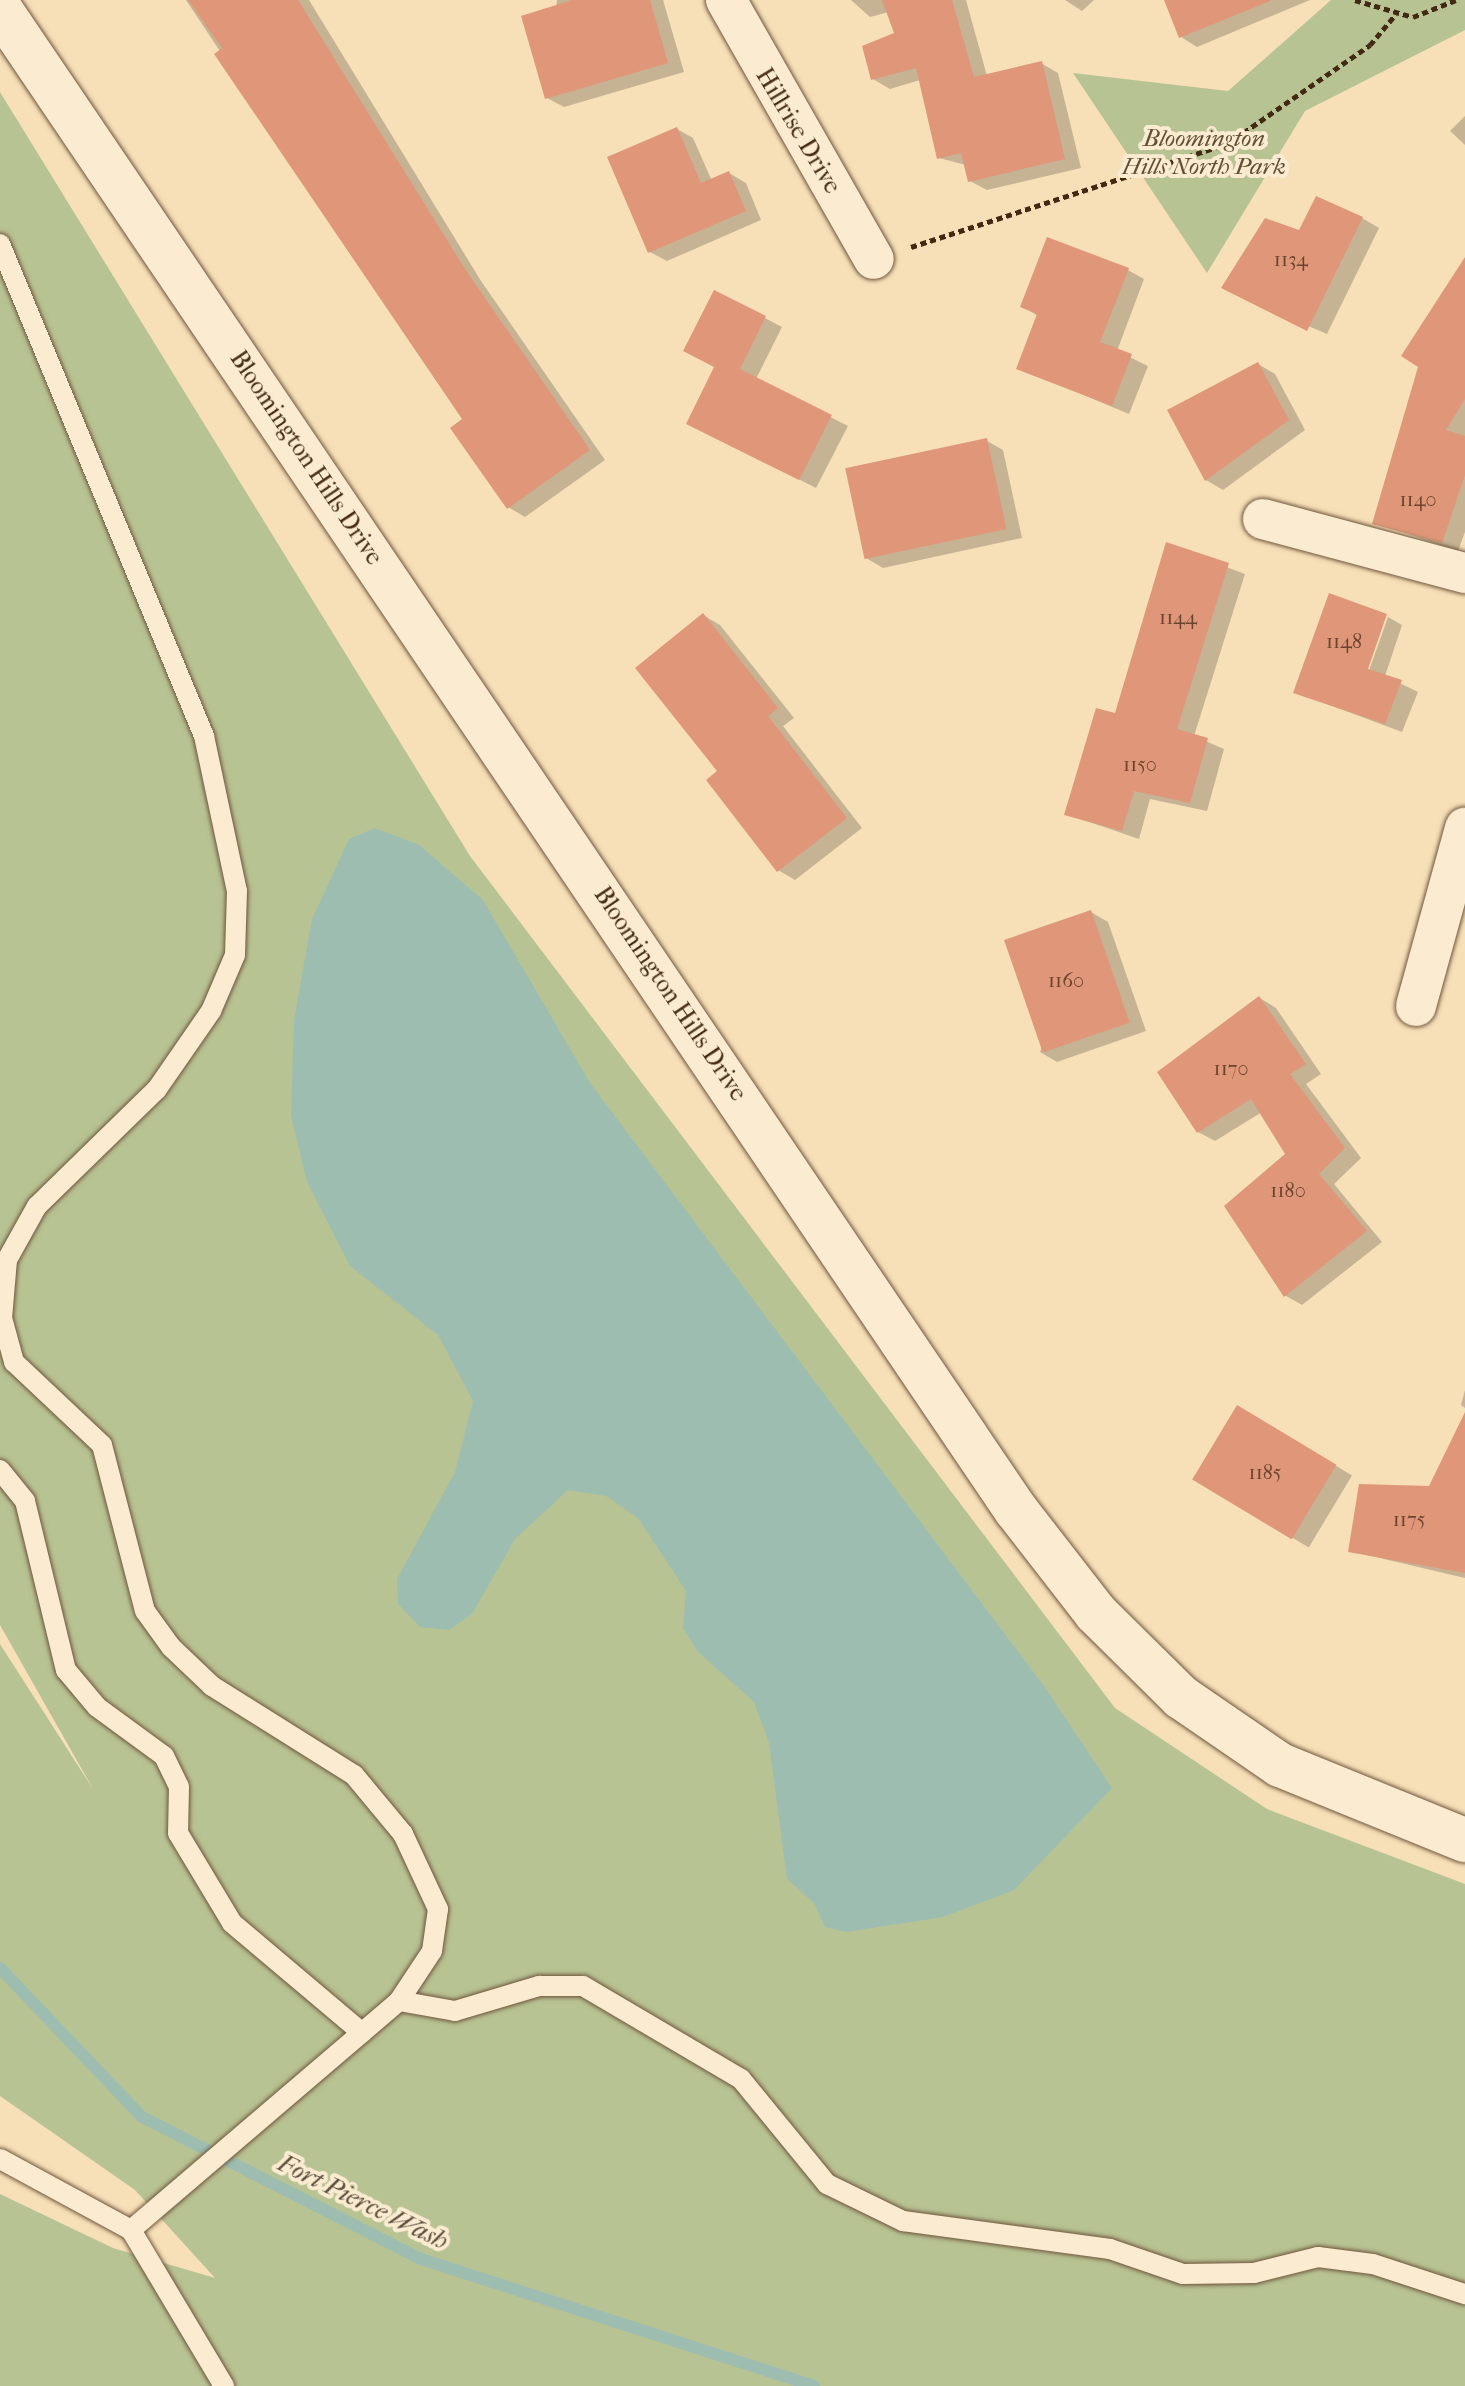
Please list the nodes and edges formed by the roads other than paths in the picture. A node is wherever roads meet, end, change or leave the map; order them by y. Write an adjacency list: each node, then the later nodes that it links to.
1 (726, 0): 4 (street, Hillrise Drive)
2 (0, 9): 10 (street, Bloomington Hills Drive)
3 (0, 244): 11 (lane)
4 (874, 259)
5 (1263, 519): 6 (street)
6 (1465, 573)
7 (1465, 828): 8 (street)
8 (1416, 1006)
9 (0, 1470): 12 (lane)
10 (1465, 1840)
11 (399, 2001): 12 (lane); 15 (lane)
12 (362, 2033): 14 (lane)
13 (0, 2159): 14 (lane)
14 (131, 2230): 16 (lane)
15 (1465, 2294)
16 (224, 2386)

